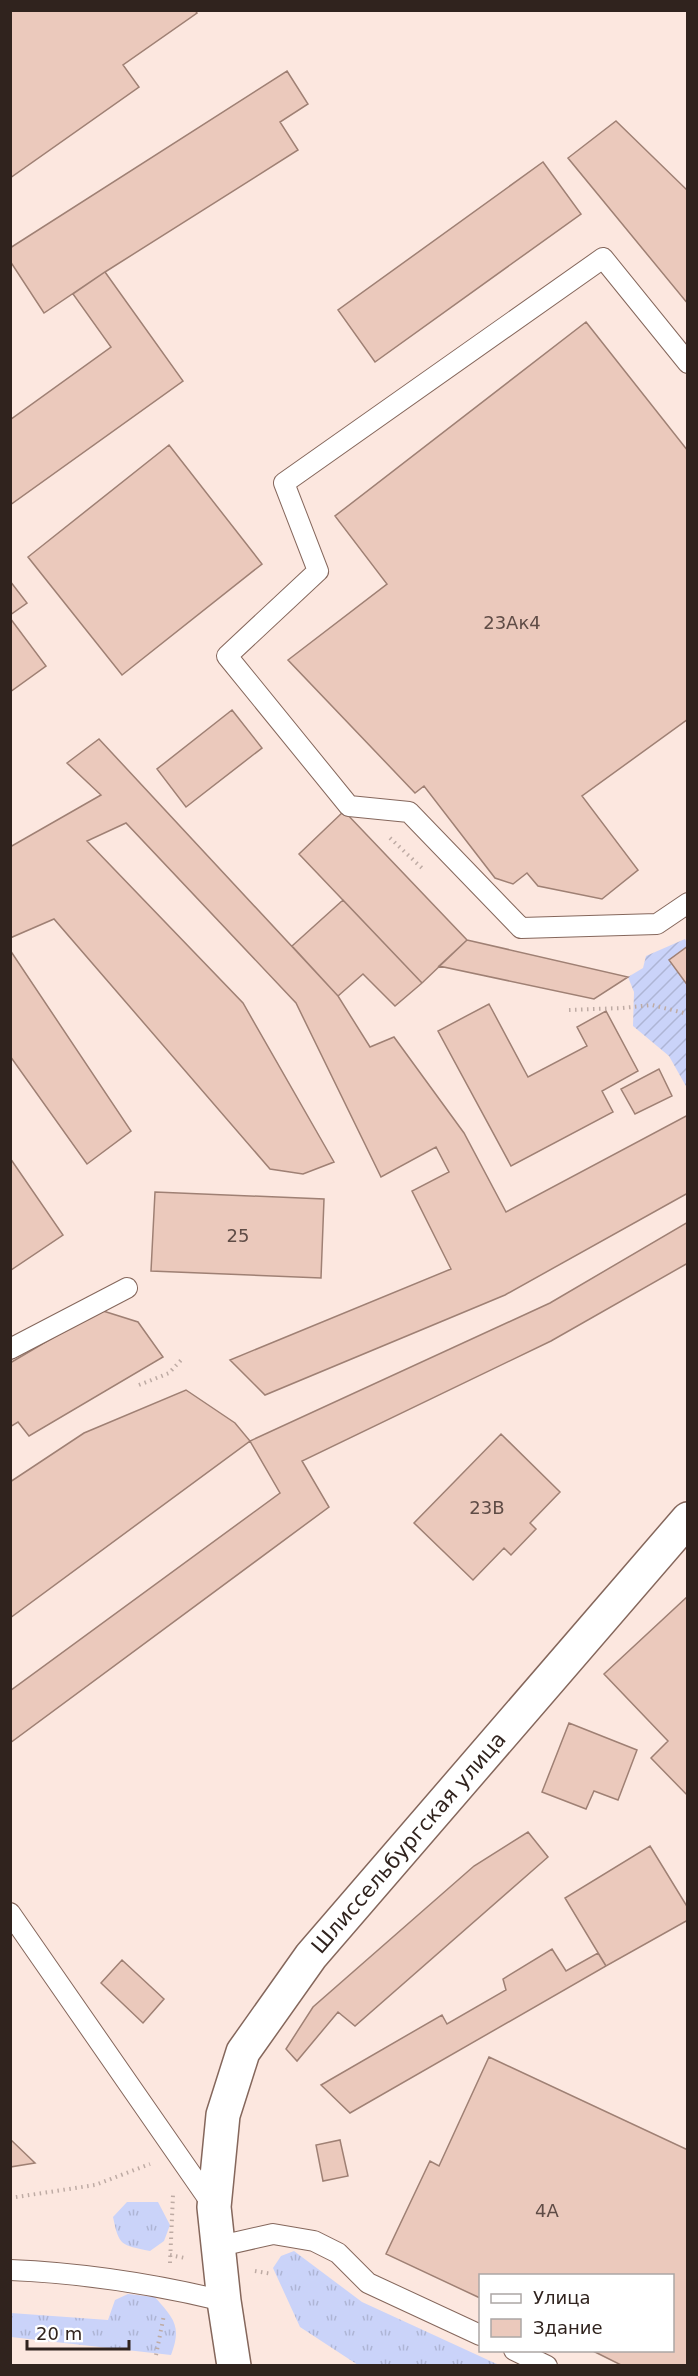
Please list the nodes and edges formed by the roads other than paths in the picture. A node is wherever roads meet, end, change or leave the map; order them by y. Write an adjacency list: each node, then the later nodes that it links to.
1 (687, 363): 2 (lane)
2 (687, 903)
3 (127, 1288): 4 (lane)
4 (10, 1350)
5 (687, 1519): 7 (street, Шлиссельбургская улица)
6 (10, 1913): 7 (lane, Шлиссельбургская улица)
7 (214, 2207): 8 (street, Шлиссельбургская улица)
8 (220, 2246): 10 (street, Шлиссельбургская улица); 11 (lane)
9 (10, 2270): 10 (lane)
10 (224, 2301): 13 (street, Шлиссельбургская улица)
11 (479, 2335)
12 (518, 2352): 14 (lane)
13 (234, 2366)
14 (547, 2366)

